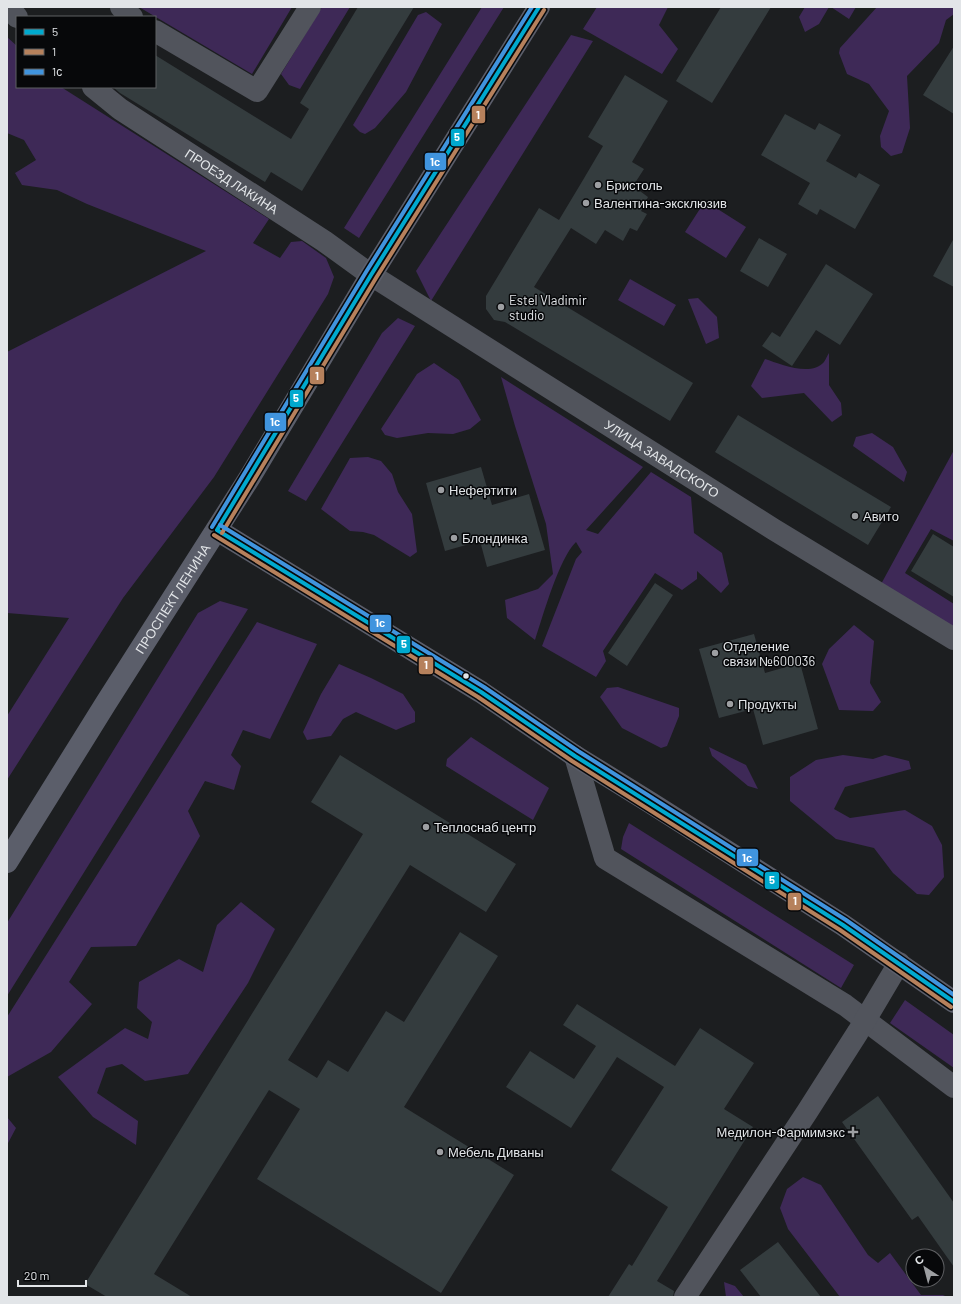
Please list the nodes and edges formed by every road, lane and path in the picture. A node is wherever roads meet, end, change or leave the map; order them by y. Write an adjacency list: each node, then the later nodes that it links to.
1 (8, 7): 6 (street)
2 (121, 7): 5 (street)
3 (310, 7): 7 (street)
4 (539, 7): 9 (main road, ПРОСПЕКТ ЛЕНИНА)
5 (131, 16)
6 (16, 17)
7 (156, 31)
8 (94, 88): 9 (street, ПРОЕЗД ЛАКИНА)
9 (371, 275): 10 (main road, ПРОСПЕКТ ЛЕНИНА); 11 (street, УЛИЦА ЗАВАДСКОГО)
10 (217, 530): 12 (main road); 13 (main road, ПРОСПЕКТ ЛЕНИНА)
11 (954, 639)
12 (575, 756): 14 (main road); 16 (street)
13 (7, 862)
14 (899, 963): 15 (main road); 16 (street)
15 (954, 1002)
16 (864, 1019): 17 (street); 18 (street)
17 (954, 1087)
18 (685, 1297)

